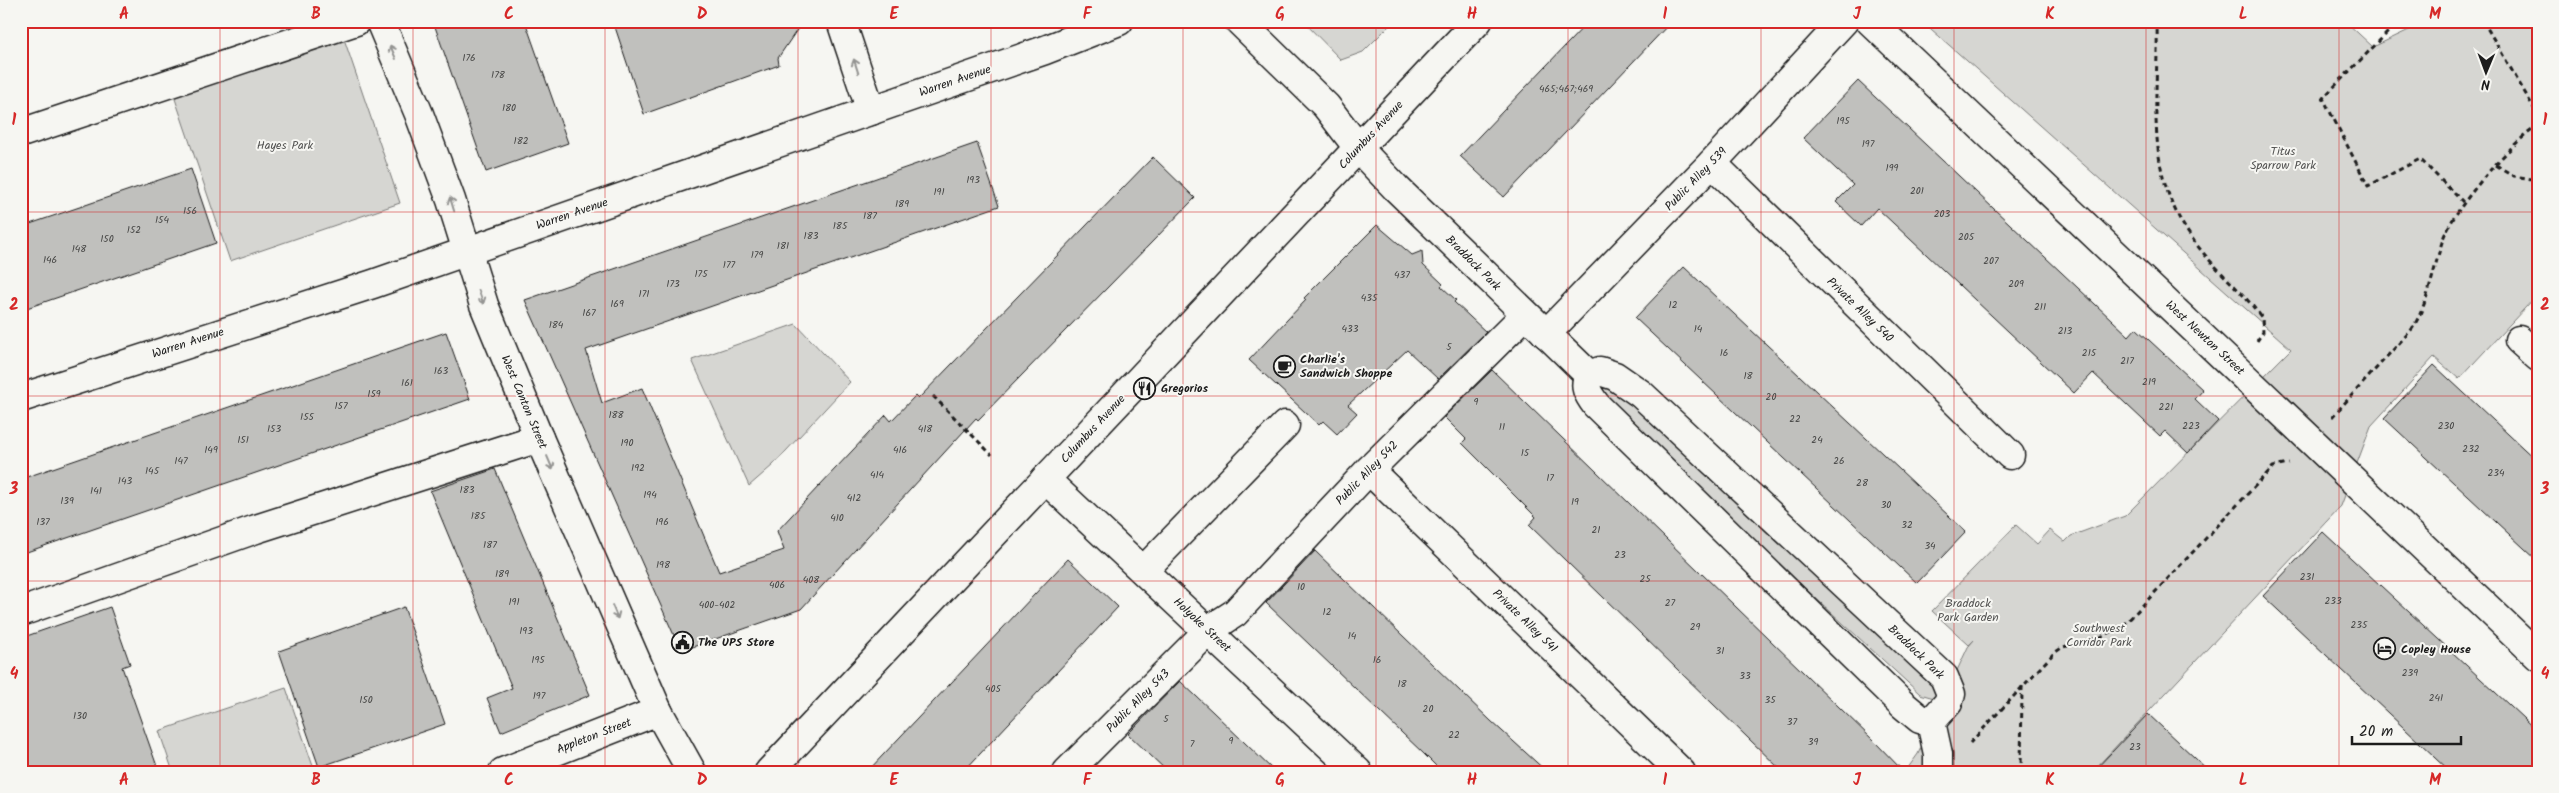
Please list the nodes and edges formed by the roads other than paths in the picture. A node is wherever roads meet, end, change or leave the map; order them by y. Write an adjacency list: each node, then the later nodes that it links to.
1 (356, 21): 10 (street)
2 (380, 21): 13 (street, West Canton Street, one-way to 2)
3 (841, 21): 9 (street, one-way to 3)
4 (1119, 21): 9 (street, Warren Avenue)
5 (1239, 21): 11 (street)
6 (1478, 21): 11 (street, Columbus Avenue)
7 (1844, 21): 12 (street, Public Alley 539)
8 (1870, 21): 26 (street, West Newton Street)
9 (871, 110): 13 (street, Warren Avenue)
10 (21, 132)
11 (1360, 149): 14 (street, Braddock Park); 22 (street, Columbus Avenue)
12 (1712, 163): 15 (street, Public Alley 539); 20 (street, Private Alley 540)
13 (466, 250): 17 (street, Warren Avenue); 19 (street, West Canton Street, one-way to 19)
14 (1525, 314): 15 (street, Braddock Park); 21 (street, Public Alley 542)
15 (1546, 334): 16 (street, Braddock Park)
16 (1589, 375): 28 (street); 28 (street, Braddock Park)
17 (21, 398)
18 (1285, 425): 23 (street)
19 (539, 438): 24 (street); 27 (street, West Canton Street, one-way to 27)
20 (2010, 455)
21 (1369, 470): 25 (street, Public Alley 542); 34 (street, Private Alley 541)
22 (1046, 479): 23 (street, Holyoke Street); 31 (street, Columbus Avenue)
23 (1144, 570): 25 (street, Holyoke Street)
24 (21, 612)
25 (1209, 630): 32 (street, Public Alley 543); 33 (street, Holyoke Street)
26 (2538, 656)
27 (658, 711): 29 (street, Appleton Street); 30 (street, West Canton Street)
28 (1931, 722): 35 (street)
29 (503, 772)
30 (692, 772)
31 (769, 772)
32 (1067, 772)
33 (1358, 772)
34 (1681, 772)
35 (1938, 772)

